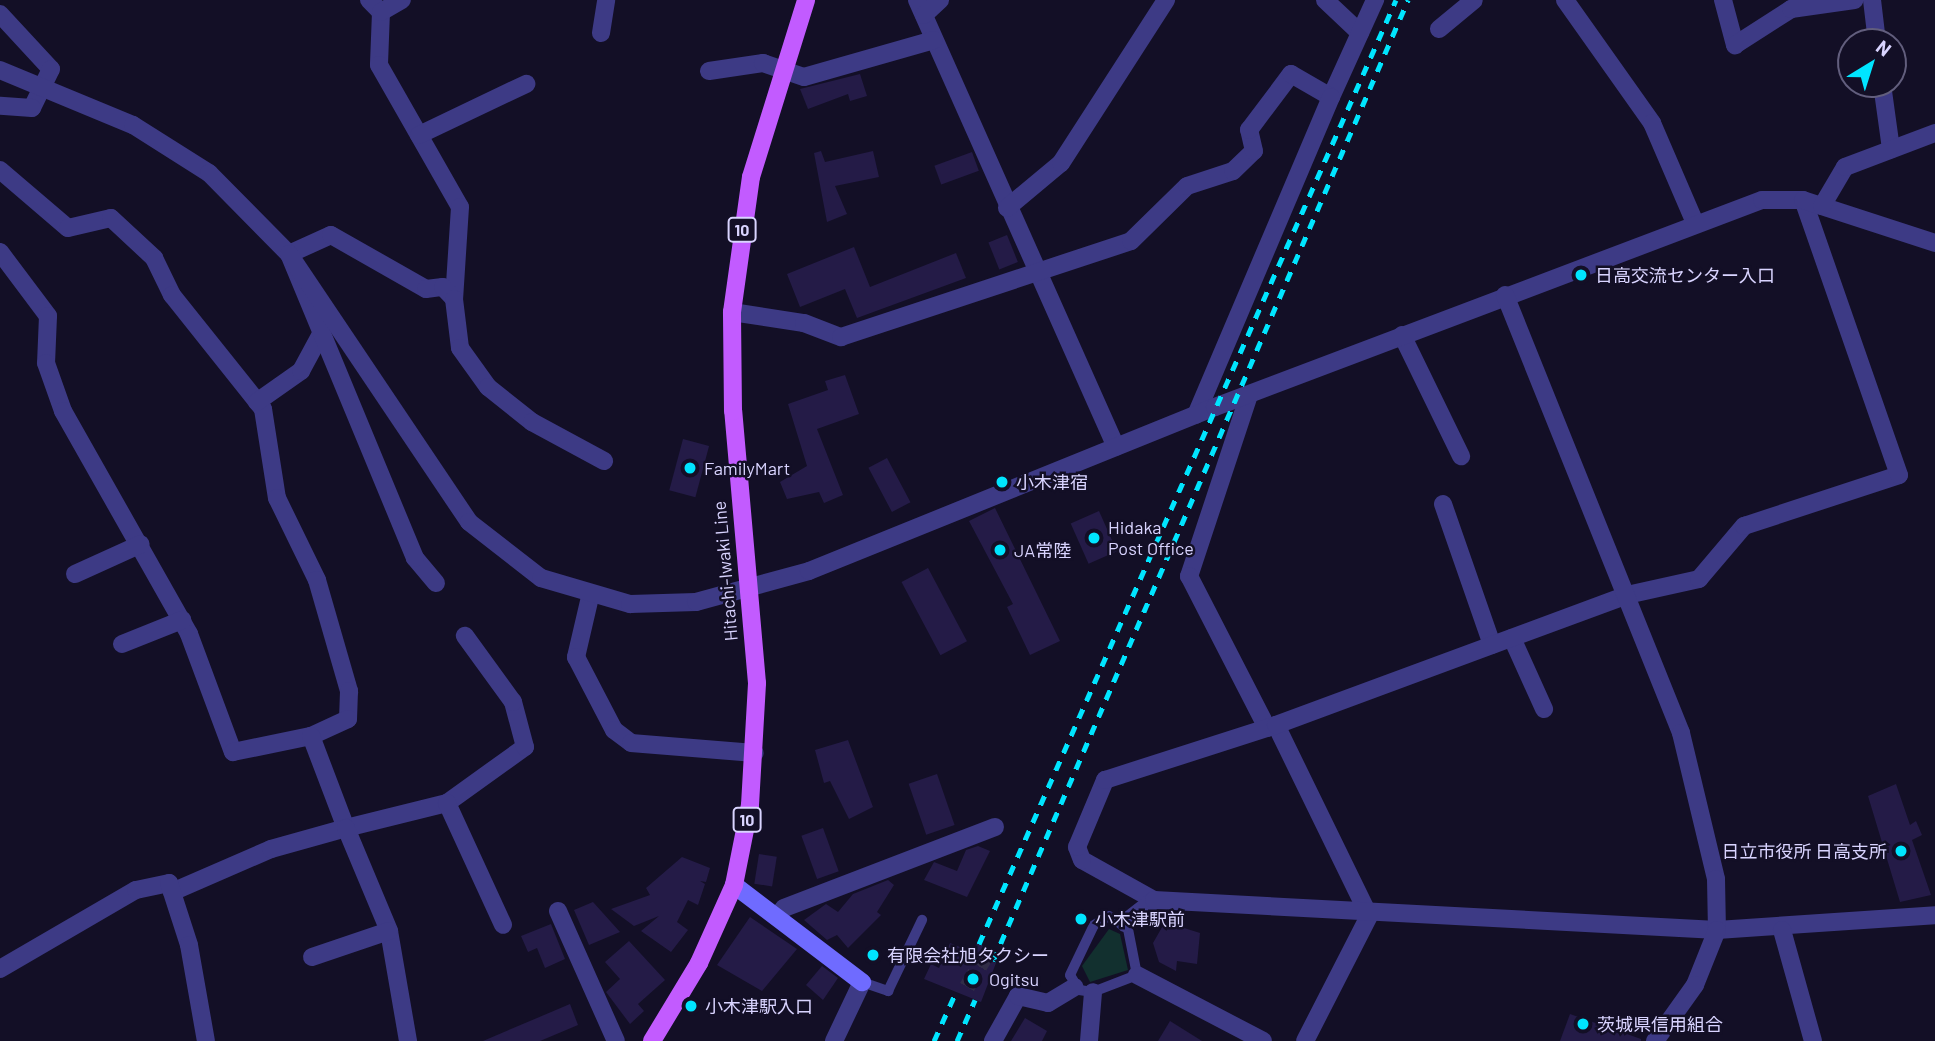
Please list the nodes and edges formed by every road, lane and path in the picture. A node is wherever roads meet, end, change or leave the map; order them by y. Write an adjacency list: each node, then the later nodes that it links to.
1 (402, 0): 13 (street)
2 (606, 0): 18 (street)
3 (806, 0): 21 (main road, Hitachi-Iwaki Line / 10)
4 (940, 0): 14 (street)
5 (1166, 0): 35 (street)
6 (1325, 0): 19 (street)
7 (1375, 0): 19 (street)
8 (1474, 0): 17 (street)
9 (1564, 0): 36 (street)
10 (1723, 0): 11 (street)
11 (1854, 0)
12 (1872, 0): 16 (street)
13 (375, 6): 30 (street)
14 (920, 7): 20 (street)
15 (0, 14): 25 (street)
16 (1875, 28)
17 (1439, 29)
18 (601, 33)
19 (1360, 33): 26 (street)
20 (934, 40): 21 (street); 35 (street)
21 (780, 68): 23 (street); 43 (main road, Hitachi-Iwaki Line / 10)
22 (0, 70): 25 (street)
23 (709, 71)
24 (526, 84): 30 (street)
25 (46, 88): 28 (street); 39 (street)
26 (1331, 97): 40 (street); 48 (street)
27 (1884, 98): 31 (street)
28 (0, 106)
29 (1935, 133): 31 (street)
30 (419, 135): 42 (street)
31 (1891, 149): 34 (street)
32 (0, 170): 47 (street)
33 (1803, 200): 34 (street); 36 (street); 57 (street)
34 (1822, 206): 37 (street)
35 (1007, 208): 40 (street)
36 (1695, 223): 41 (street)
37 (1935, 243)
38 (0, 252): 53 (street)
39 (289, 254): 42 (street); 44 (street); 58 (street)
40 (1034, 269): 43 (street); 49 (street)
41 (1505, 295): 45 (street); 57 (street)
42 (454, 299): 51 (street)
43 (732, 312): 56 (main road, Hitachi-Iwaki Line / 10)
44 (321, 334): 47 (street); 55 (street)
45 (1402, 335): 46 (street); 50 (street)
46 (1249, 395): 48 (street); 65 (street)
47 (257, 401): 66 (street)
48 (1196, 415): 49 (street)
49 (1116, 447): 56 (street)
50 (1461, 456)
51 (604, 461)
52 (1443, 504): 63 (street)
53 (141, 544): 54 (street); 59 (street)
54 (75, 574)
55 (436, 583)
56 (748, 591): 58 (street); 67 (main road, Hitachi-Iwaki Line / 10)
57 (1627, 595): 61 (street); 82 (street)
58 (590, 597): 67 (street)
59 (182, 620): 62 (street); 66 (street)
60 (465, 636): 68 (street)
61 (1513, 638): 63 (street); 64 (street)
62 (122, 645)
63 (1492, 645): 65 (street)
64 (1544, 709)
65 (1271, 726): 73 (street); 76 (street)
66 (311, 736): 70 (street)
67 (755, 753): 71 (main road, Hitachi-Iwaki Line / 10)
68 (447, 803): 70 (street); 80 (street)
69 (995, 827): 77 (street)
70 (346, 828): 72 (street); 83 (street)
71 (734, 885): 77 (main road); 93 (main road, Hitachi-Iwaki Line / 10)
72 (172, 892): 85 (street); 90 (street)
73 (1154, 900): 76 (street); 79 (street)
74 (558, 911): 92 (street)
75 (1935, 915): 81 (street)
76 (1369, 916): 82 (street); 98 (street)
77 (777, 918): 87 (main road)
78 (922, 920): 87 (lane)
79 (1125, 923): 86 (lane); 88 (lane)
80 (503, 925)
81 (1782, 929): 82 (street); 100 (street)
82 (1717, 930): 99 (street)
83 (389, 931): 84 (street); 91 (street)
84 (312, 957)
85 (0, 969)
86 (1137, 975): 89 (lane); 97 (street)
87 (862, 982): 94 (street)
88 (1074, 986): 89 (lane); 95 (street)
89 (1093, 992): 96 (street)
90 (206, 1041)
91 (408, 1041)
92 (616, 1041)
93 (652, 1041)
94 (834, 1041)
95 (993, 1041)
96 (1089, 1041)
97 (1263, 1041)
98 (1305, 1041)
99 (1655, 1041)
100 (1813, 1041)

